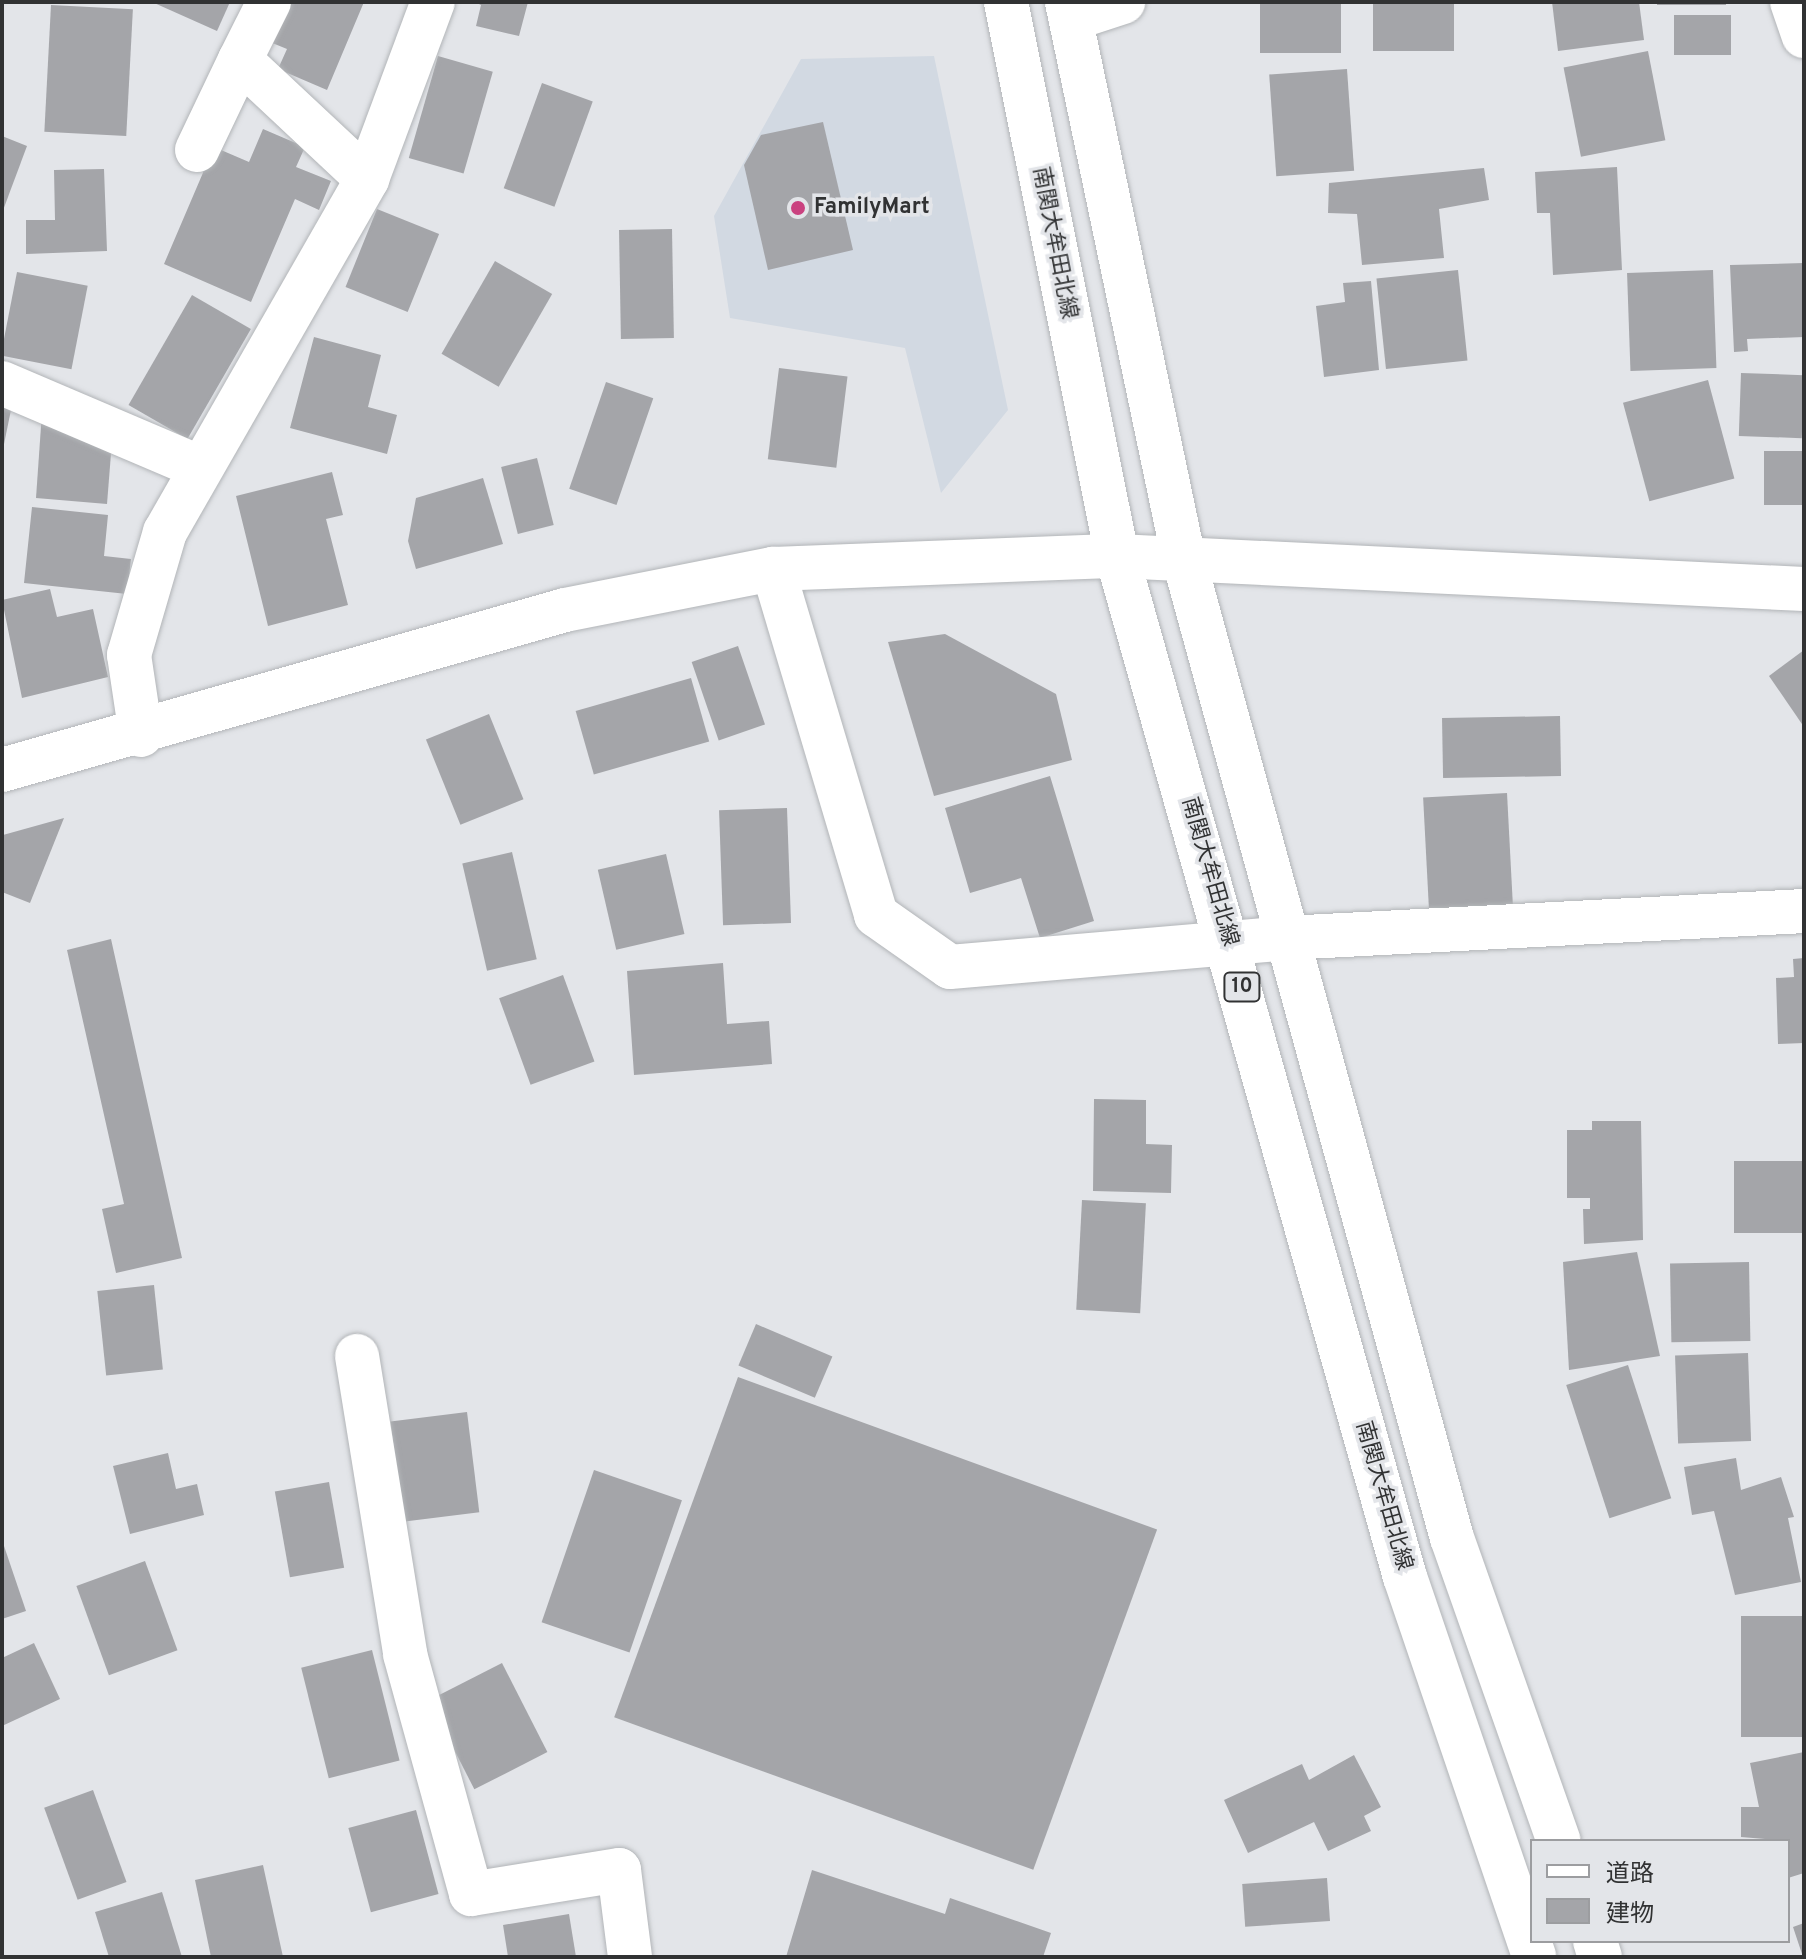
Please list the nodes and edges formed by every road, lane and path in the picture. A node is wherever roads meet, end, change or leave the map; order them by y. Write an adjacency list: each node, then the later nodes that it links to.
1 (269, 2): 8 (street)
2 (433, 2): 10 (street)
3 (1006, 2): 13 (street, 南関大牟田北線 / 10)
4 (1123, 2): 6 (street)
5 (1792, 2): 7 (street)
6 (1069, 10): 14 (street, 10)
7 (1804, 36)
8 (240, 60): 9 (street); 10 (street)
9 (197, 150)
10 (367, 179): 12 (street)
11 (2, 383): 12 (street)
12 (201, 468): 17 (street)
13 (1117, 556): 14 (street); 15 (street); 21 (street, 南関大牟田北線 / 10)
14 (1184, 560): 16 (street); 20 (street, 10)
15 (773, 569): 17 (street); 21 (street)
16 (1804, 589)
17 (141, 735): 18 (street)
18 (2, 770)
19 (1804, 911): 20 (street)
20 (1286, 938): 21 (street); 23 (street, 10)
21 (1229, 942): 25 (street, 南関大牟田北線 / 10)
22 (357, 1356): 24 (street)
23 (1558, 1839)
24 (630, 1957)
25 (1534, 1957)

